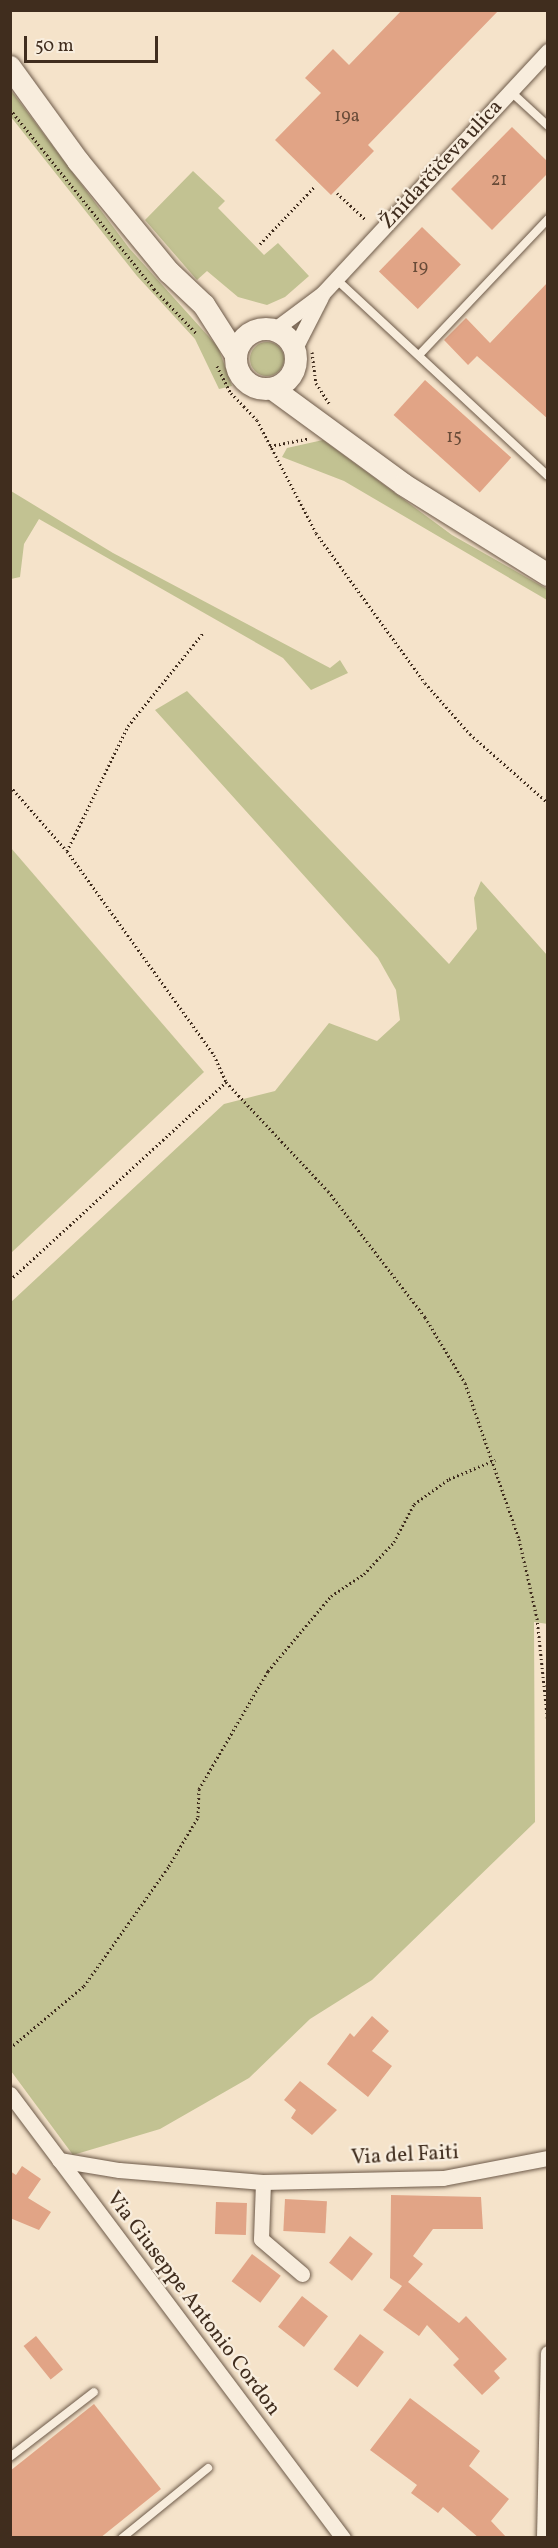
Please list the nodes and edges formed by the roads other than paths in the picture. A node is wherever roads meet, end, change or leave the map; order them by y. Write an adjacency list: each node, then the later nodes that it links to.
1 (548, 51): 3 (street, Žnidarčičeva ulica)
2 (10, 67): 8 (street, Žnidarčičeva ulica)
3 (510, 91): 4 (lane); 6 (street, Žnidarčičeva ulica)
4 (548, 126)
5 (548, 219): 11 (lane)
6 (336, 279): 7 (street, Žnidarčičeva ulica); 11 (lane)
7 (322, 294): 9 (street, Žnidarčičeva ulica); 10 (street, Žnidarčičeva ulica)
8 (204, 305): 9 (street, Žnidarčičeva ulica); 12 (street, Žnidarčičeva ulica)
9 (265, 330): 10 (street, Žnidarčičeva ulica); 12 (street, Žnidarčičeva ulica)
10 (295, 348): 13 (street, Žnidarčičeva ulica)
11 (420, 354): 16 (lane)
12 (225, 358): 14 (street, Žnidarčičeva ulica)
13 (295, 371): 14 (street); 15 (street, Žnidarčičeva ulica)
14 (273, 389): 15 (street, Žnidarčičeva ulica)
15 (326, 424): 17 (street, Žnidarčičeva ulica)
16 (548, 476)
17 (548, 575)
18 (10, 2094): 20 (street, Via Giuseppe Antonio Cordon)
19 (548, 2158): 21 (street, Via del Faiti)
20 (59, 2160): 21 (street, Via del Faiti); 28 (street, Via Giuseppe Antonio Cordon)
21 (263, 2182): 22 (street)
22 (302, 2274)
23 (548, 2353): 29 (street)
24 (94, 2391): 25 (lane)
25 (10, 2457)
26 (208, 2468): 27 (lane)
27 (122, 2538)
28 (343, 2538)
29 (543, 2538)

